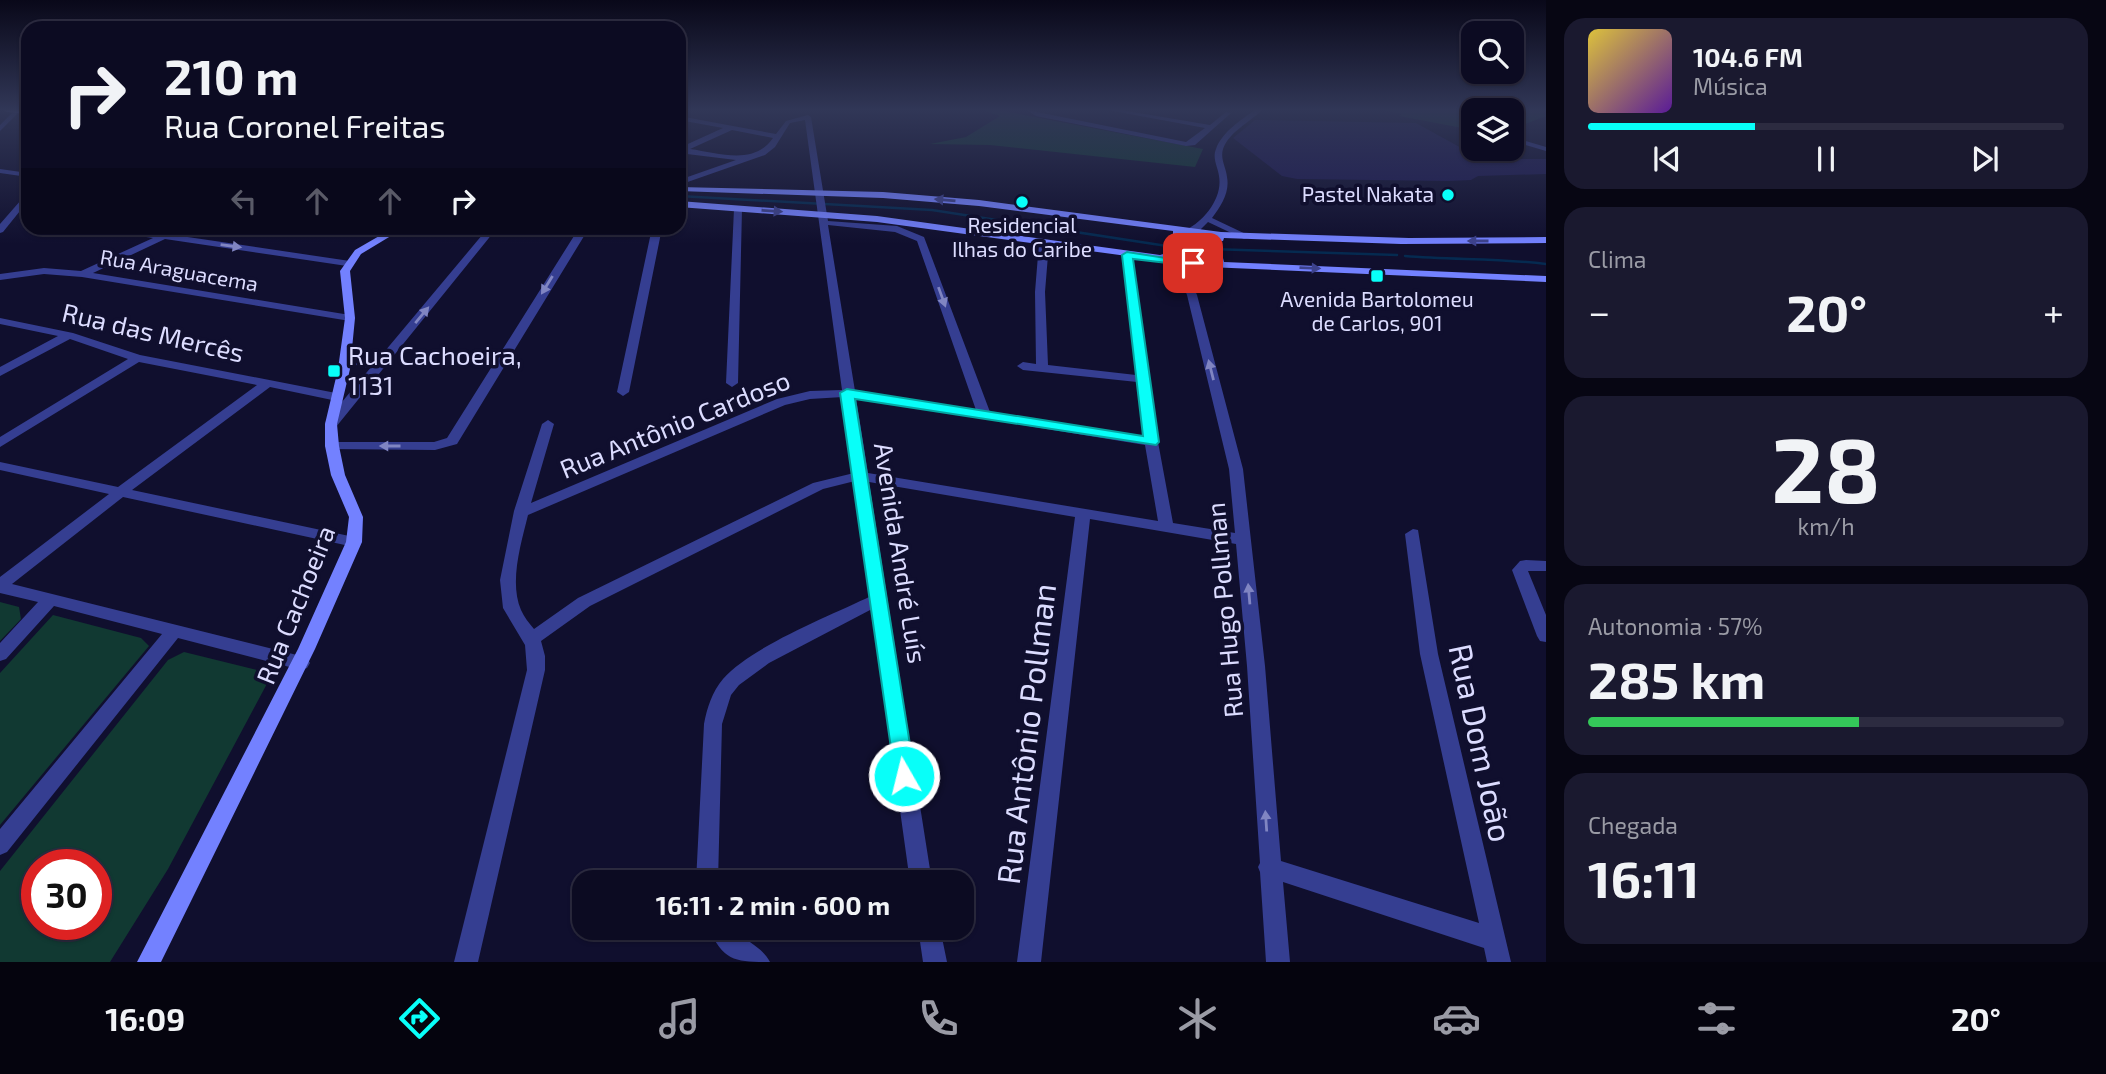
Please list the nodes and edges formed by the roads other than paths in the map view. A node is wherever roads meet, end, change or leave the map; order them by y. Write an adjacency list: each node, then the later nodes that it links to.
1 (715, 155): 5 (street)
2 (758, 155): 5 (street)
3 (817, 155): 10 (street, Avenida André Luís)
4 (1217, 155): 19 (street)
5 (751, 159): 8 (street)
6 (0, 171): 7 (street)
7 (21, 174)
8 (686, 181)
9 (686, 189): 10 (main road)
10 (818, 192): 14 (street, Avenida André Luís); 20 (main road, one-way to 10)
11 (21, 204): 15 (street)
12 (686, 205): 13 (main road)
13 (738, 209): 14 (main road, one-way to 14); 53 (street)
14 (821, 211): 17 (main road); 22 (street, Avenida André Luís)
15 (13, 215): 16 (street); 23 (street)
16 (21, 216)
17 (847, 216): 18 (main road); 22 (street)
18 (860, 217): 21 (main road); 34 (main road)
19 (1208, 219): 24 (street); 31 (street)
20 (1142, 226): 24 (main road); 35 (main road)
21 (873, 227): 22 (street); 57 (street, one-way to 57)
22 (827, 228): 55 (street, Avenida André Luís)
23 (0, 230)
24 (1189, 232): 31 (main road)
25 (157, 235): 30 (street)
26 (386, 235): 37 (main road)
27 (486, 235): 47 (street, one-way to 27)
28 (580, 235): 62 (street, one-way to 62)
29 (656, 235): 54 (street)
30 (164, 236): 37 (street, one-way to 37); 39 (street)
31 (1247, 237): 33 (main road)
32 (1546, 240): 33 (main road, one-way to 33)
33 (1411, 241): 38 (main road)
34 (1044, 243): 35 (main road); 49 (street)
35 (1127, 254): 36 (main road); 51 (street)
36 (1178, 261): 38 (main road); 70 (street, Rua Hugo Pollman, one-way to 36)
37 (348, 263): 42 (main road, Rua Cachoeira)
38 (1242, 265): 41 (main road, one-way to 41)
39 (82, 274): 40 (street, Rua Araguacema); 42 (street, Rua Araguacema)
40 (0, 277)
41 (1546, 279)
42 (350, 318): 46 (main road, Rua Cachoeira)
43 (0, 321): 44 (street, Rua das Mercês)
44 (69, 335): 45 (street, Rua das Mercês); 50 (street)
45 (137, 358): 52 (street, Rua das Mercês); 61 (street)
46 (346, 359): 47 (street); 56 (main road, Rua Cachoeira)
47 (385, 359): 58 (street)
48 (1023, 366): 49 (street)
49 (1042, 368): 51 (street)
50 (0, 372)
51 (1143, 379): 60 (street)
52 (268, 383): 56 (street, Rua das Mercês); 65 (street)
53 (732, 383)
54 (623, 392)
55 (847, 393): 57 (street, Rua Antônio Cardoso); 64 (street, Avenida André Luís); 66 (street, Rua Antônio Cardoso)
56 (337, 397): 58 (main road, Rua Cachoeira)
57 (985, 416): 60 (street, Rua Antônio Cardoso)
58 (331, 424): 62 (main road, Rua Cachoeira)
59 (548, 424): 66 (street)
60 (1151, 442): 68 (street)
61 (0, 443)
62 (332, 446): 71 (main road, Rua Cachoeira)
63 (0, 466): 65 (street)
64 (859, 476): 67 (street); 74 (street, Avenida André Luís); 78 (street)
65 (122, 491): 71 (street); 73 (street)
66 (523, 512): 78 (street)
67 (1083, 513): 68 (street); 92 (street, Rua Antônio Pollman)
68 (1166, 526): 70 (street)
69 (1413, 534): 85 (street, Rua Dom João)
70 (1244, 540): 82 (street, Rua Hugo Pollman, one-way to 70)
71 (354, 542): 80 (main road, Rua Cachoeira)
72 (1546, 566): 77 (street)
73 (0, 586): 75 (street)
74 (880, 599): 83 (street); 84 (street, Avenida André Luís)
75 (50, 600): 76 (street); 79 (street)
76 (174, 632): 80 (street); 81 (street)
77 (1546, 636)
78 (533, 638): 89 (street)
79 (0, 653)
80 (301, 663): 88 (main road, Rua Cachoeira)
81 (0, 845)
82 (1269, 867): 85 (street); 93 (street, Rua Hugo Pollman)
83 (707, 870)
84 (919, 870)
85 (1493, 939): 94 (street, Rua Dom João)
86 (729, 940): 90 (street)
87 (931, 940): 91 (street)
88 (149, 962)
89 (466, 962)
90 (758, 962)
91 (935, 962)
92 (1029, 962)
93 (1278, 962)
94 (1499, 962)

